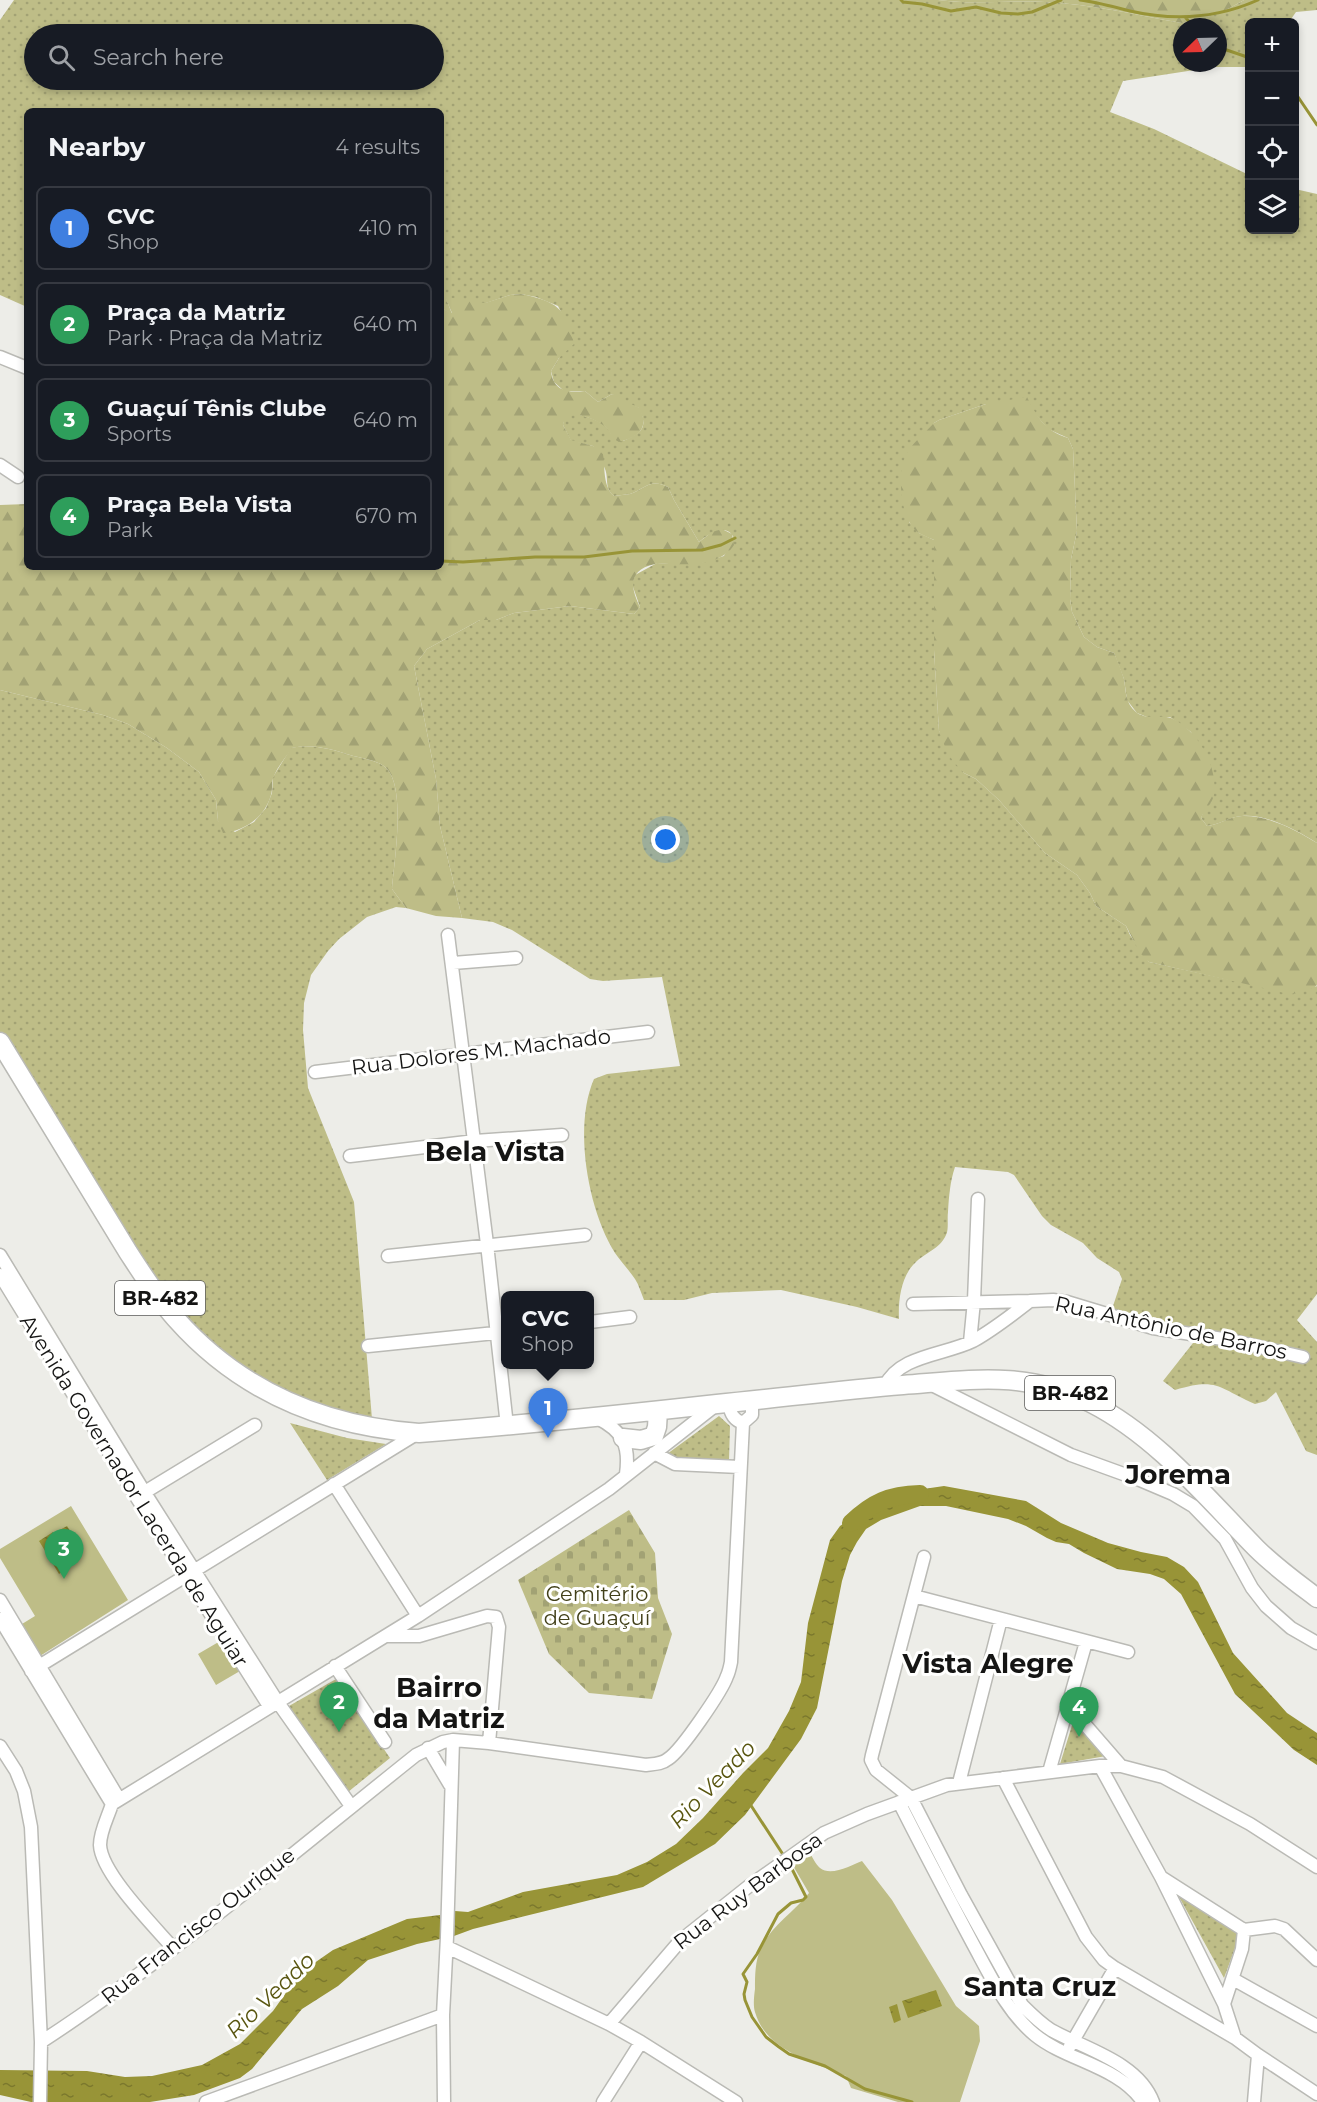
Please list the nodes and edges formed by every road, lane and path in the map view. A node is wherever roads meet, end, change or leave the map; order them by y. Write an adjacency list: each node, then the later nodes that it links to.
1 (0, 357): 2 (street)
2 (24, 367)
3 (0, 465): 4 (street)
4 (18, 477)
5 (448, 935): 7 (street)
6 (516, 958): 7 (street)
7 (453, 963): 10 (street)
8 (648, 1032): 10 (street, Rua Dolores M. Machado)
9 (0, 1042): 41 (highway, BR-482)
10 (464, 1053): 11 (street, Rua Dolores M. Machado); 13 (street)
11 (315, 1072)
12 (562, 1135): 13 (street)
13 (475, 1141): 14 (street); 17 (street)
14 (350, 1156)
15 (978, 1199): 21 (street)
16 (585, 1235): 17 (street)
17 (488, 1244): 19 (street); 26 (street)
18 (0, 1255): 47 (street, Avenida Governador Lacerda de Aguiar)
19 (388, 1256)
20 (0, 1275): 47 (street, Avenida Governador Lacerda de Aguiar)
21 (974, 1301): 22 (street); 23 (street); 28 (street)
22 (1030, 1301): 28 (street, Rua Antônio de Barros); 30 (street, Rua Antônio de Barros)
23 (913, 1304)
24 (630, 1317): 25 (street)
25 (594, 1322)
26 (501, 1326)
27 (501, 1332): 29 (street)
28 (970, 1342): 33 (street, Rua Antônio de Barros)
29 (368, 1346)
30 (1304, 1357)
31 (504, 1369): 40 (street)
32 (929, 1383): 33 (highway, BR-482); 51 (highway, BR-482); 58 (street)
33 (885, 1386): 34 (highway, BR-482)
34 (752, 1400): 35 (highway, BR-482); 38 (street)
35 (723, 1404): 36 (highway, BR-482); 38 (street); 43 (street)
36 (658, 1411): 37 (highway, BR-482); 42 (highway)
37 (593, 1416): 40 (highway, BR-482); 42 (street)
38 (743, 1422): 44 (street)
39 (255, 1425): 47 (street)
40 (507, 1426): 41 (highway, BR-482)
41 (419, 1433): 46 (street)
42 (623, 1438): 45 (street)
43 (654, 1453): 44 (street); 45 (street)
44 (740, 1467): 66 (street)
45 (626, 1474): 53 (street)
46 (334, 1484): 49 (street); 53 (street)
47 (141, 1495): 49 (street, Avenida Governador Lacerda de Aguiar)
48 (924, 1557): 50 (street)
49 (190, 1572): 61 (street); 62 (street, Avenida Governador Lacerda de Aguiar)
50 (914, 1596): 55 (street); 75 (street)
51 (1317, 1598)
52 (0, 1600): 61 (street)
53 (418, 1616): 56 (street)
54 (0, 1619): 61 (street)
55 (1001, 1619): 57 (street); 73 (street)
56 (386, 1636): 60 (street); 66 (street)
57 (1086, 1642): 59 (street); 63 (street)
58 (1317, 1643)
59 (1128, 1652)
60 (335, 1666): 62 (street); 65 (street)
61 (36, 1668): 76 (street)
62 (273, 1704): 76 (street); 77 (street, Avenida Governador Lacerda de Aguiar)
63 (1068, 1705): 70 (street); 71 (street)
64 (453, 1740): 66 (street); 68 (street, Rua Francisco Ourique); 74 (street)
65 (385, 1742)
66 (489, 1743)
67 (0, 1746): 92 (street)
68 (428, 1748): 74 (street); 77 (street, Rua Francisco Ourique)
69 (1100, 1766): 70 (street, Rua Ruy Barbosa); 71 (street, Rua Ruy Barbosa); 79 (street)
70 (1121, 1766): 78 (street, Rua Ruy Barbosa)
71 (1049, 1772): 72 (street, Rua Ruy Barbosa)
72 (1003, 1778): 73 (street, Rua Ruy Barbosa); 84 (street)
73 (959, 1783): 75 (street, Rua Ruy Barbosa)
74 (451, 1786): 81 (street)
75 (905, 1800): 88 (street, Rua Ruy Barbosa); 91 (street); 94 (street)
76 (116, 1802): 82 (street)
77 (351, 1806): 82 (street, Rua Francisco Ourique)
78 (1317, 1867)
79 (1161, 1877): 80 (street); 86 (street)
80 (1245, 1930): 83 (street); 85 (street)
81 (447, 1942): 87 (street); 88 (street)
82 (174, 1948): 92 (street, Rua Francisco Ourique)
83 (1317, 1960)
84 (1115, 1968): 90 (street); 91 (street)
85 (1233, 1979): 86 (street); 89 (street)
86 (1224, 2004): 90 (street)
87 (443, 2015): 98 (street); 99 (street)
88 (609, 2024): 93 (street)
89 (1317, 2026)
90 (1235, 2038): 95 (street)
91 (1073, 2041): 94 (street); 103 (street)
92 (41, 2042): 97 (street)
93 (641, 2042): 100 (street); 101 (street)
94 (1066, 2053): 102 (street)
95 (1258, 2055): 96 (street); 104 (street)
96 (1317, 2094)
97 (40, 2102)
98 (206, 2102)
99 (444, 2102)
100 (603, 2102)
101 (736, 2102)
102 (1143, 2102)
103 (1153, 2102)
104 (1254, 2102)

